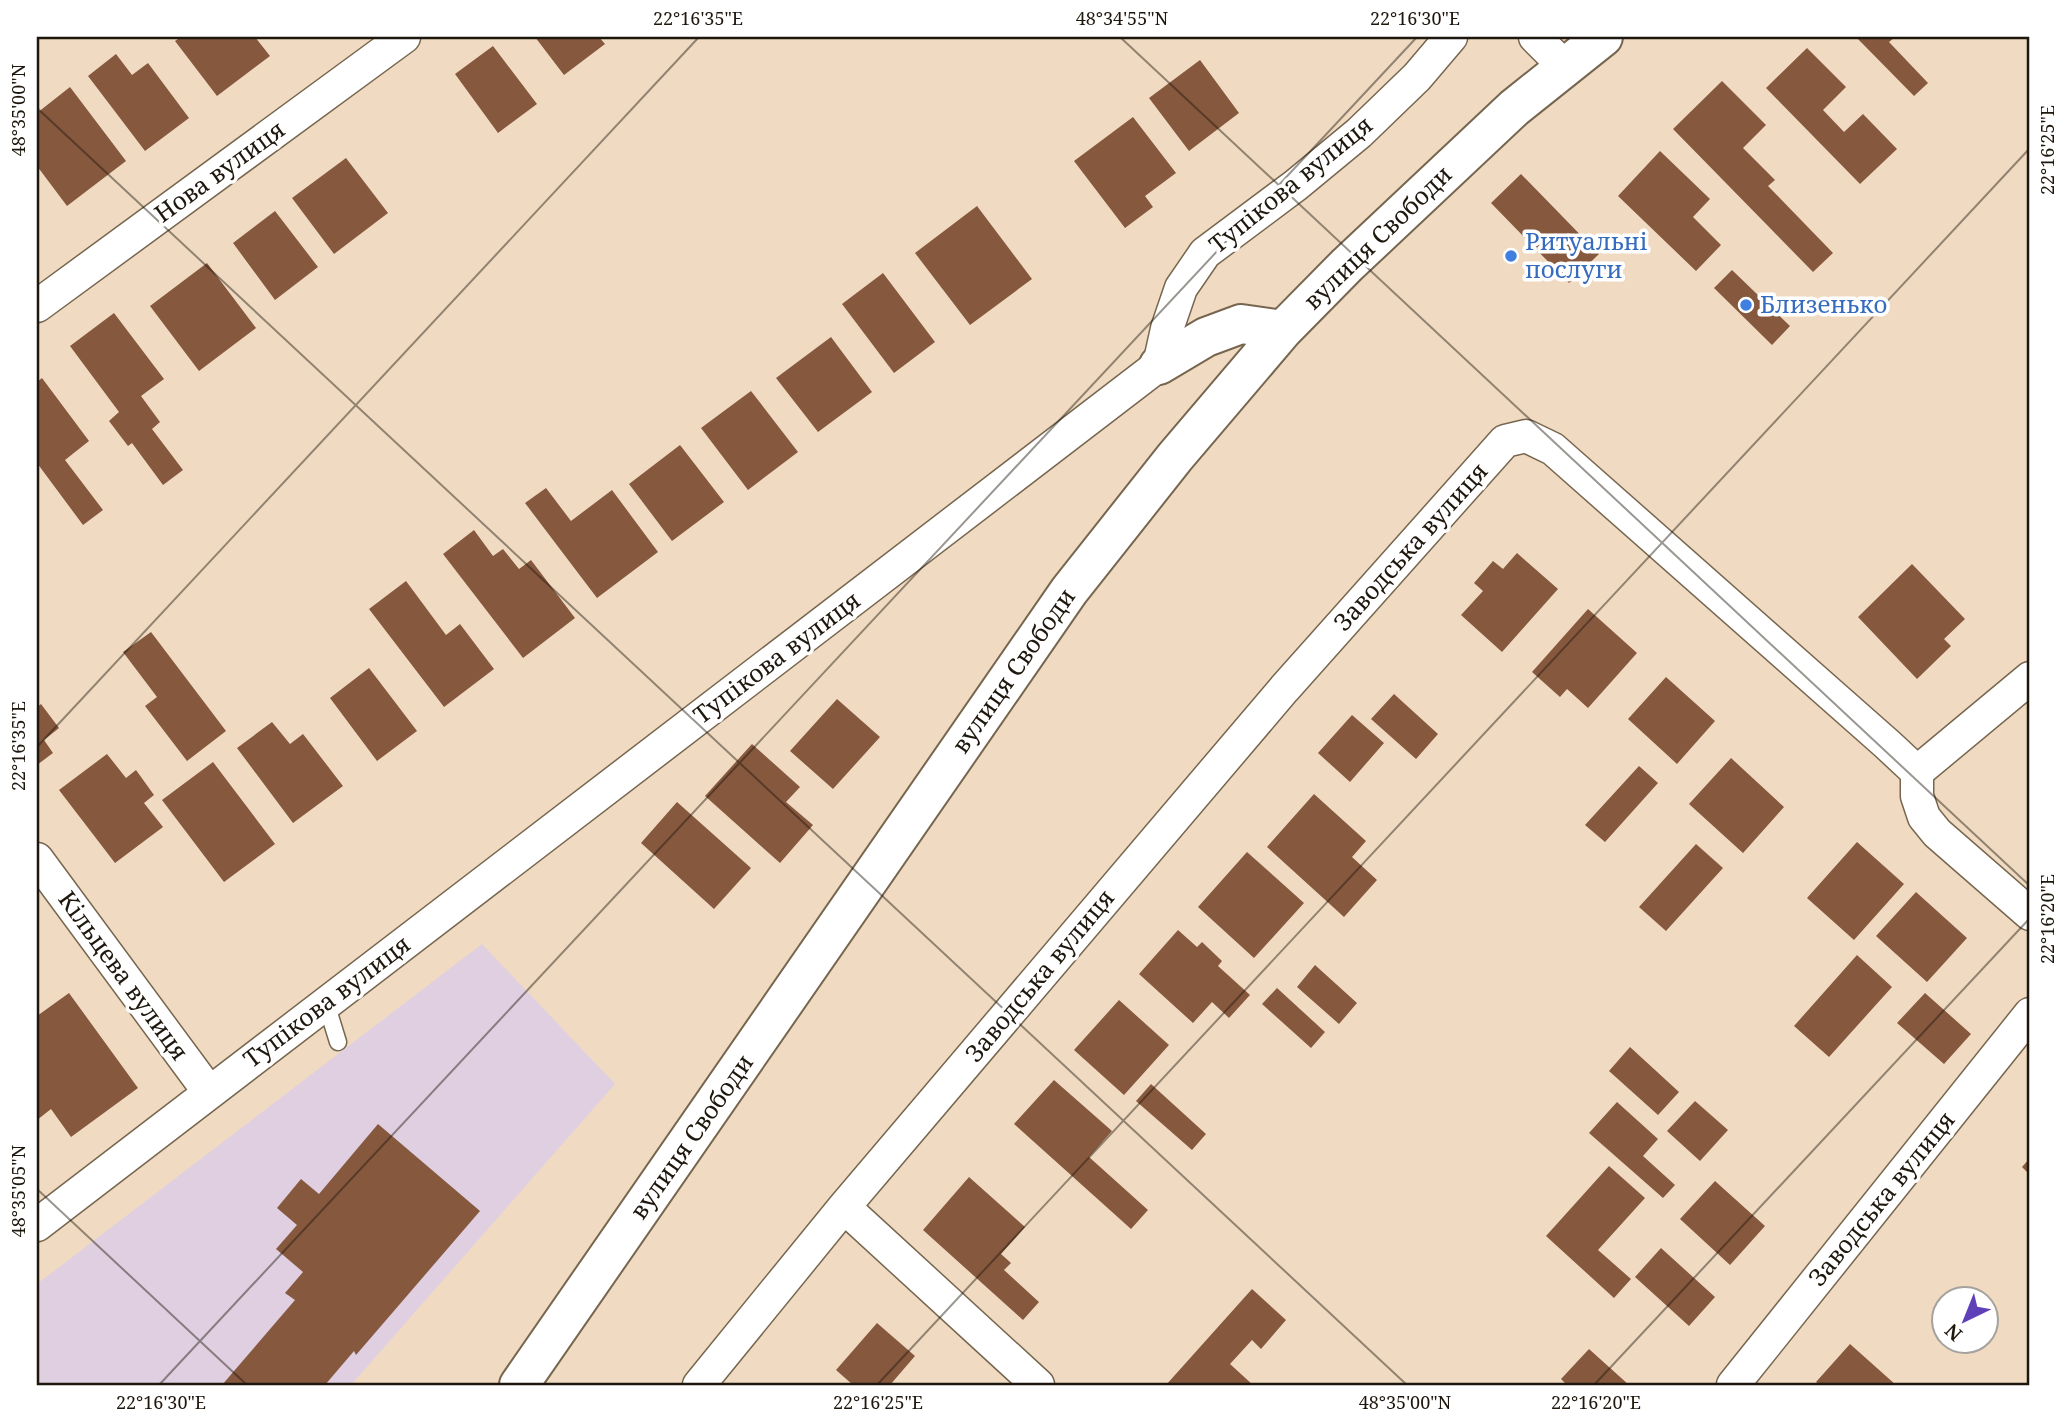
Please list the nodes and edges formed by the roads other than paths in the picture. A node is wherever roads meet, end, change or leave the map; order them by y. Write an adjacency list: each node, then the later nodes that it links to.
1 (404, 37): 6 (street, Нова вулиця)
2 (1451, 37): 8 (street, Тупікова вулиця)
3 (1535, 37): 5 (street)
4 (1603, 37): 5 (main road, вулиця Свободи)
5 (1565, 67): 7 (main road, вулиця Свободи)
6 (37, 306)
7 (1283, 331): 8 (main road); 19 (main road, вулиця Свободи)
8 (1159, 365): 13 (street, Тупікова вулиця)
9 (2030, 678): 10 (street)
10 (1917, 772): 12 (street); 17 (street, Заводська вулиця)
11 (37, 859): 16 (street, Кільцева вулиця)
12 (2030, 914)
13 (326, 1003): 15 (lane); 16 (street, Тупікова вулиця)
14 (2030, 1014): 22 (street, Заводська вулиця)
15 (338, 1042)
16 (209, 1092): 18 (street, Тупікова вулиця)
17 (844, 1207): 20 (street, Заводська вулиця); 21 (street)
18 (37, 1225)
19 (519, 1385)
20 (699, 1385)
21 (1038, 1385)
22 (1733, 1385)

